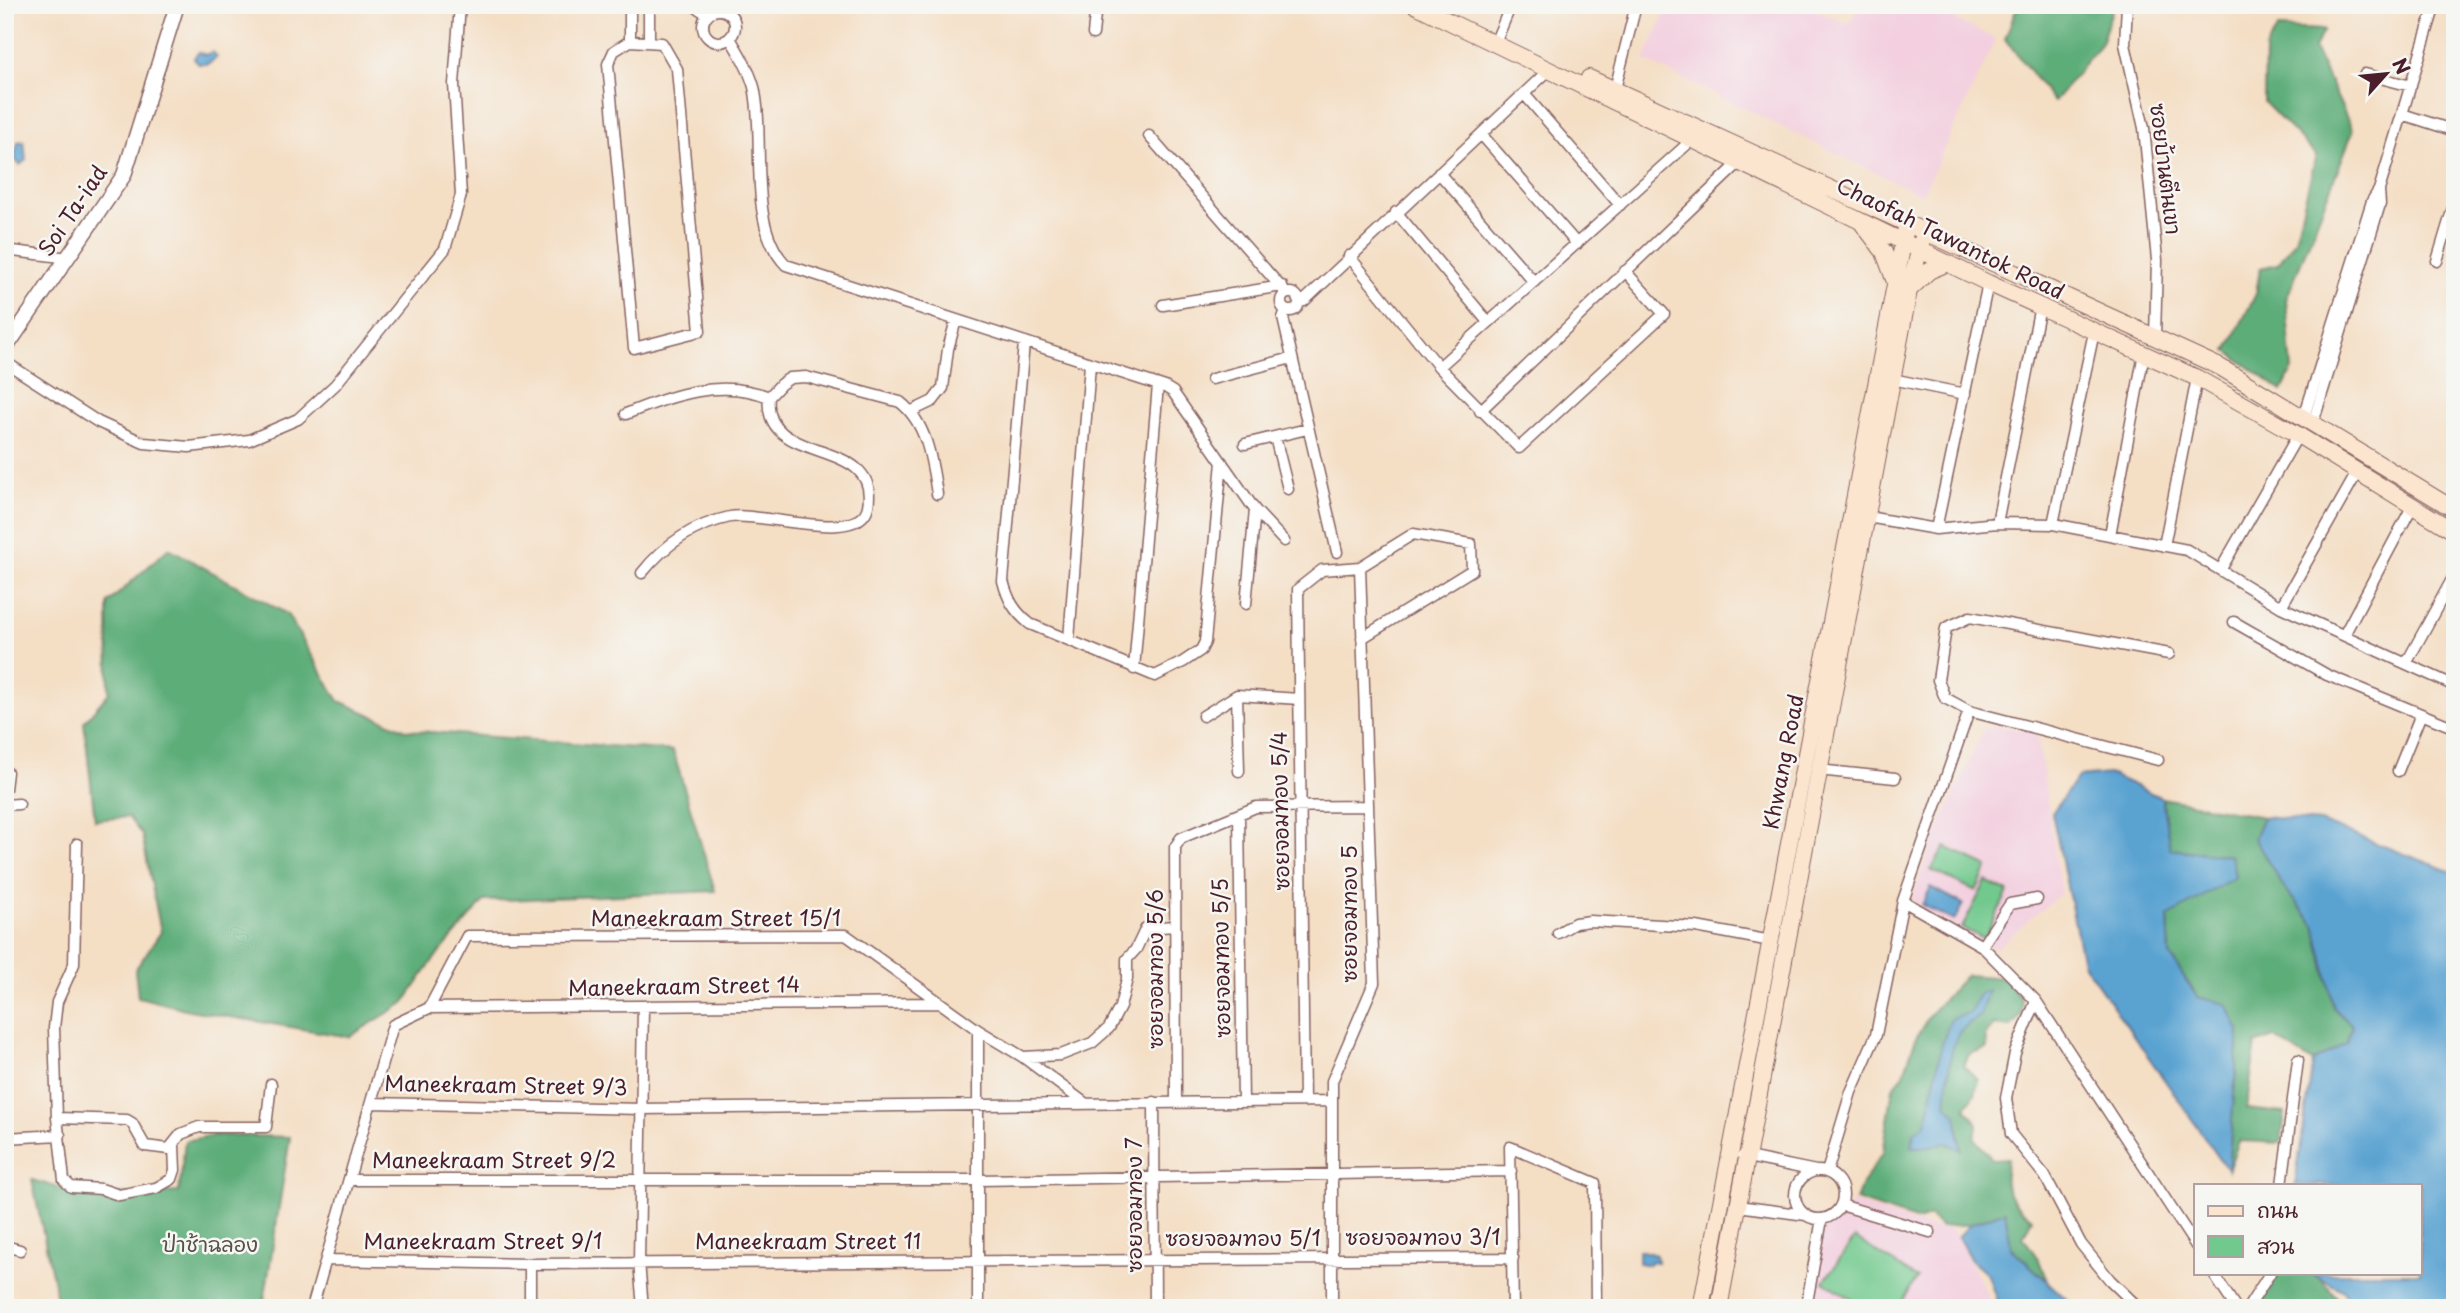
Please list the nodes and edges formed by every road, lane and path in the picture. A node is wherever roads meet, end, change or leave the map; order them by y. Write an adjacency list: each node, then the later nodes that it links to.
1 (7, 5): 14 (street)
2 (177, 5): 44 (street, Soi Ta-iad)
3 (460, 5): 65 (street)
4 (630, 5): 19 (street)
5 (649, 5): 20 (street)
6 (693, 5): 15 (street)
7 (1096, 5): 16 (street)
8 (1415, 5): 21 (main road, Chaofah Tawantok Road)
9 (1435, 5): 17 (main road, Chaofah Tawantok Road)
10 (1511, 5): 17 (street)
11 (1636, 5): 24 (street)
12 (2127, 5): 60 (street, ซอยบ้านตีนเขา)
13 (2435, 5): 23 (street)
14 (5, 13)
15 (707, 14): 18 (street); 18 (street)
16 (1093, 34)
17 (1498, 36): 24 (main road, Chaofah Tawantok Road)
18 (730, 38): 57 (street)
19 (630, 41): 20 (street); 20 (street)
20 (649, 41)
21 (1549, 70): 25 (street); 30 (main road, Chaofah Tawantok Road)
22 (2365, 74): 23 (street)
23 (2411, 86): 26 (street)
24 (1615, 89): 31 (main road, Chaofah Tawantok Road)
25 (1525, 95): 28 (street); 34 (street)
26 (2402, 114): 27 (street); 77 (street)
27 (2455, 131)
28 (1482, 134): 32 (street); 40 (street)
29 (1149, 136): 51 (street)
30 (1693, 139): 31 (main road, Chaofah Tawantok Road); 34 (street)
31 (1745, 157): 36 (main road, Chaofah Tawantok Road); 37 (main road, Chaofah Tawantok Road); 47 (street)
32 (1439, 173): 35 (street); 49 (street)
33 (2455, 201): 45 (street)
34 (1620, 205): 40 (street)
35 (1396, 212): 43 (street); 58 (street)
36 (1860, 220): 39 (main road, Chaofah Tawantok Road); 48 (main road)
37 (1907, 223): 38 (main road, Chaofah Tawantok Road); 39 (main road, Khwang Road)
38 (1925, 232): 41 (main road, Khwang Road); 60 (main road, Chaofah Tawantok Road)
39 (1902, 240): 41 (main road, Chaofah Tawantok Road); 48 (main road, Khwang Road)
40 (1577, 244): 49 (street)
41 (1919, 249): 46 (main road, Chaofah Tawantok Road); 52 (main road, Khwang Road)
42 (5, 250): 44 (street)
43 (1349, 256): 53 (street); 67 (street)
44 (69, 258): 62 (street, Soi Ta-iad)
45 (2437, 261)
46 (1948, 263): 50 (main road, Chaofah Tawantok Road); 52 (main road)
47 (1625, 271): 75 (street); 75 (street)
48 (1895, 281): 89 (main road, Khwang Road)
49 (1534, 282): 58 (street)
50 (1988, 283): 55 (main road, Chaofah Tawantok Road); 72 (street)
51 (1284, 290): 53 (street); 54 (street); 56 (street)
52 (1909, 290): 70 (main road, Khwang Road)
53 (1299, 302): 56 (street)
54 (1163, 305)
55 (2040, 306): 59 (main road, Chaofah Tawantok Road); 90 (street)
56 (1286, 310): 64 (street)
57 (956, 320): 61 (street); 74 (street)
58 (1488, 322): 67 (street)
59 (2094, 332): 63 (main road, Chaofah Tawantok Road); 91 (street)
60 (2155, 338): 77 (main road, Chaofah Tawantok Road)
61 (1024, 343): 66 (street); 107 (street)
62 (5, 349)
63 (2144, 353): 68 (main road, Chaofah Tawantok Road); 94 (street)
64 (1292, 358): 69 (street); 78 (street)
65 (5, 362)
66 (1090, 364): 71 (street); 107 (street)
67 (1439, 367): 75 (street)
68 (2197, 378): 79 (main road, Chaofah Tawantok Road); 96 (street)
69 (1212, 379)
70 (1892, 379): 72 (street); 89 (main road, Khwang Road)
71 (1158, 385): 82 (street); 110 (street)
72 (1965, 394): 92 (street)
73 (769, 397): 74 (street); 76 (street); 100 (street)
74 (912, 411): 85 (street)
75 (1480, 411)
76 (626, 414)
77 (2308, 420): 88 (main road, Chaofah Tawantok Road)
78 (1307, 429): 80 (street); 97 (street)
79 (2298, 435): 83 (main road, Chaofah Tawantok Road); 99 (street)
80 (1275, 437): 81 (street); 84 (street)
81 (1245, 444)
82 (1222, 462): 87 (street); 110 (street)
83 (2358, 471): 86 (main road, Chaofah Tawantok Road); 103 (street)
84 (1288, 489)
85 (937, 494)
86 (2413, 505): 93 (main road, Chaofah Tawantok Road); 105 (street)
87 (1255, 510): 95 (street); 102 (street)
88 (2455, 510)
89 (1859, 515): 92 (street); 119 (main road, Khwang Road); 131 (main road, Khwang Road)
90 (1997, 523): 91 (street); 92 (street)
91 (2053, 524): 94 (street)
92 (1936, 529)
93 (2455, 532)
94 (2110, 535): 96 (street)
95 (1284, 541)
96 (2164, 546): 99 (street)
97 (1337, 552)
98 (1360, 567): 106 (street, ซอยจอมทอง 5); 106 (street); 113 (street, ซอยจอมทอง 5/4)
99 (2221, 569): 103 (street)
100 (642, 573)
101 (2455, 574): 109 (street)
102 (1247, 604)
103 (2281, 607): 105 (street)
104 (2234, 622): 115 (street)
105 (2344, 635): 109 (street)
106 (1362, 638): 128 (street, ซอยจอมทอง 5)
107 (1069, 640): 110 (street)
108 (2169, 654): 114 (street)
109 (2407, 662): 111 (street)
110 (1135, 668)
111 (2455, 686)
112 (1237, 695): 113 (street); 116 (street); 120 (street)
113 (1299, 699): 127 (street, ซอยจอมทอง 5/4)
114 (1969, 711): 118 (street); 133 (street)
115 (2421, 714): 117 (street); 121 (street)
116 (1203, 716)
117 (2455, 728)
118 (2158, 760)
119 (1818, 770): 123 (street); 131 (main road, Khwang Road)
120 (1239, 771)
121 (2398, 771)
122 (7, 772): 124 (street)
123 (1895, 778)
124 (5, 789)
125 (19, 804): 126 (street)
126 (5, 805)
127 (1300, 805): 128 (street); 129 (street); 146 (street, ซอยจอมทอง 5/4)
128 (1368, 806): 147 (street, ซอยจอมทอง 5)
129 (1239, 815): 134 (street, ซอยจอมทอง 5/6); 151 (street, ซอยจอมทอง 5/5)
130 (78, 844): 155 (street)
131 (1787, 896): 136 (main road, Khwang Road); 160 (main road, Khwang Road)
132 (2037, 899): 137 (street)
133 (1903, 901): 137 (street); 162 (street)
134 (1175, 926): 143 (street); 150 (street, ซอยจอมทอง 5/6)
135 (1559, 933): 136 (street)
136 (1771, 941): 159 (main road, Khwang Road)
137 (1982, 946): 138 (street)
138 (2036, 1001): 174 (street); 197 (street)
139 (940, 1003): 140 (street, Maneekraam Street 15/1); 141 (street, Maneekraam Street 14); 142 (street, Maneekraam Street 15/1)
140 (429, 1008): 141 (street, Maneekraam Street 14); 148 (street)
141 (643, 1008): 154 (street)
142 (978, 1030): 143 (street, Maneekraam Street 15/1); 152 (street)
143 (1023, 1057): 153 (street, Maneekraam Street 15/1)
144 (2298, 1060): 168 (street)
145 (271, 1084): 158 (street)
146 (1304, 1101): 147 (street); 151 (street)
147 (1332, 1101): 163 (street, ซอยจอมทอง 5)
148 (371, 1102): 154 (street, Maneekraam Street 9/3); 165 (street)
149 (1154, 1102): 150 (street); 153 (street); 164 (street, ซอยจอมทอง 7)
150 (1176, 1102): 151 (street)
151 (1243, 1102)
152 (978, 1103): 153 (street); 154 (street); 166 (street)
153 (1086, 1104)
154 (641, 1109): 167 (street)
155 (57, 1118): 156 (street); 158 (street)
156 (60, 1135): 157 (street); 158 (street)
157 (5, 1138)
158 (174, 1146)
159 (1730, 1153): 160 (street); 194 (main road, Khwang Road)
160 (1747, 1157): 162 (street); 170 (main road, Khwang Road)
161 (1511, 1171): 163 (street, Maneekraam Street 9/2); 178 (street); 193 (street)
162 (1822, 1171): 169 (street); 171 (street)
163 (1332, 1176): 164 (street, Maneekraam Street 9/2); 177 (street, ซอยจอมทอง 5)
164 (1155, 1178): 166 (street, Maneekraam Street 9/2); 179 (street, ซอยจอมทอง 7)
165 (349, 1180): 167 (street, Maneekraam Street 9/2); 180 (street)
166 (978, 1180): 167 (street, Maneekraam Street 9/2); 181 (street)
167 (640, 1181): 182 (street)
168 (2282, 1184)
169 (1842, 1205): 172 (street); 173 (street)
170 (1738, 1206): 171 (street); 195 (main road, Khwang Road)
171 (1806, 1215): 172 (street)
172 (1822, 1219): 196 (street)
173 (1930, 1232)
174 (2194, 1243)
175 (5, 1246): 176 (street)
176 (20, 1250)
177 (1332, 1258): 178 (street, ซอยจอมทอง 3/1); 179 (street, ซอยจอมทอง 5/1); 191 (street, ซอยจอมทอง 5)
178 (1513, 1258): 192 (street)
179 (1153, 1259): 181 (street, ซอยจอมทอง 5/1); 190 (street, ซอยจอมทอง 7)
180 (326, 1260): 183 (street, Maneekraam Street 9/1); 186 (street)
181 (978, 1260): 182 (street, Maneekraam Street 11); 189 (street)
182 (639, 1262): 183 (street, Maneekraam Street 9/1); 188 (street)
183 (530, 1264): 187 (street)
184 (2214, 1274): 198 (street)
185 (2269, 1274): 199 (street)
186 (312, 1308)
187 (530, 1308)
188 (643, 1308)
189 (978, 1308)
190 (1155, 1308)
191 (1332, 1308)
192 (1513, 1308)
193 (1596, 1308)
194 (1701, 1308)
195 (1719, 1308)
196 (1806, 1308)
197 (2138, 1308)
198 (2236, 1308)
199 (2248, 1308)

